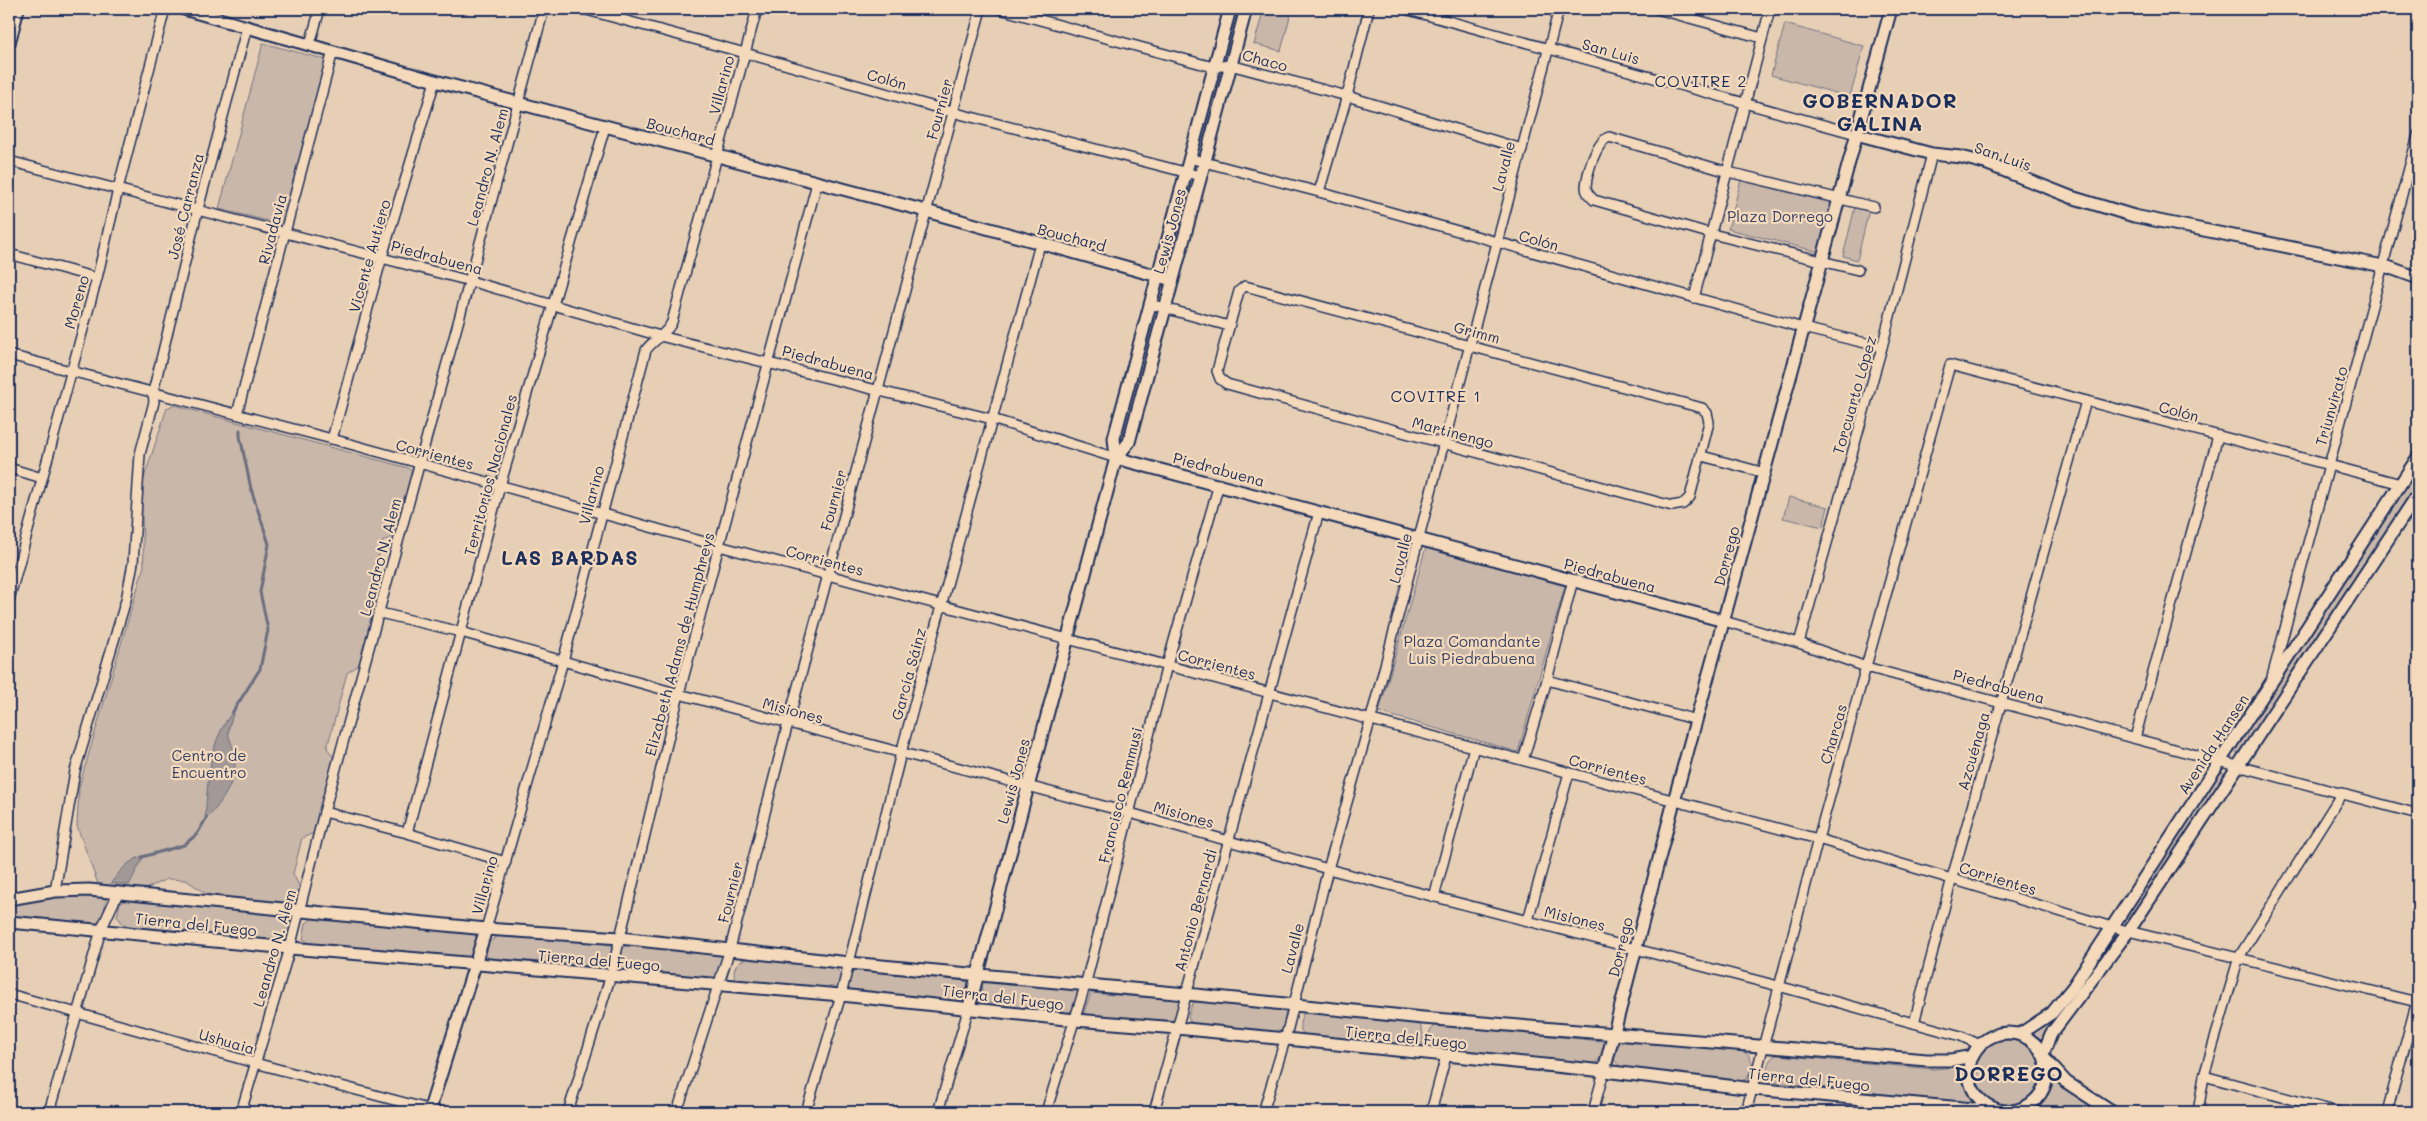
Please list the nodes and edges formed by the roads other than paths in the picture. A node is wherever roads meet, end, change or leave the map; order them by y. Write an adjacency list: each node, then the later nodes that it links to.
1 (18, 9): 20 (street)
2 (165, 9): 45 (street, Moreno)
3 (184, 9): 18 (street, Bouchard)
4 (320, 9): 21 (street)
5 (544, 9): 29 (street, Leandro N. Alem)
6 (583, 9): 24 (street, Colón)
7 (757, 9): 24 (street, Villarino)
8 (981, 9): 31 (street, Fournier)
9 (1000, 9): 26 (street, Chaco)
10 (1230, 9): 26 (street, Lewis Jones)
11 (1246, 9): 25 (street, Lewis Jones)
12 (1369, 9): 28 (street)
13 (1405, 9): 22 (street, San Luis)
14 (1559, 9): 22 (street, Lavalle)
15 (1657, 9): 19 (street)
16 (1770, 9): 19 (street)
17 (1891, 9): 33 (street, Dorrego)
18 (247, 27): 21 (street, Bouchard); 49 (street, José Carranza)
19 (1762, 38): 30 (street)
20 (9, 43)
21 (310, 44): 23 (street, Bouchard)
22 (1548, 49): 30 (street, San Luis); 35 (street, Lavalle)
23 (333, 51): 27 (street, Bouchard); 51 (street, Rivadavia)
24 (745, 53): 31 (street, Colón); 37 (street, Villarino)
25 (1230, 65): 26 (street, Chaco); 28 (street, Chaco); 39 (street, Lewis Jones)
26 (1213, 67): 38 (street, Lewis Jones)
27 (435, 81): 29 (street, Bouchard); 56 (street, Vicente Autiero)
28 (1347, 96): 35 (street, Chaco); 46 (street)
29 (519, 103): 32 (street, Bouchard); 64 (street, Leandro N. Alem)
30 (1745, 104): 33 (street, San Luis); 41 (street)
31 (952, 112): 42 (street, Colón); 50 (street, Fournier)
32 (605, 127): 37 (street, Bouchard); 67 (street, Territorios Nacionales)
33 (1856, 134): 36 (street, San Luis); 47 (street, Dorrego)
34 (2418, 135): 58 (street, Triunvirato)
35 (1522, 149): 53 (street, Lavalle)
36 (1932, 154): 58 (street, San Luis); 73 (street, Torcuarto López)
37 (718, 156): 44 (street, Bouchard); 71 (street, Villarino)
38 (1189, 158): 39 (street, Colón); 42 (street, Lewis Jones)
39 (1204, 160): 43 (street, Lewis Jones); 46 (street, Colón)
40 (9, 161): 45 (street, Piedrabuena)
41 (1728, 172): 47 (street); 52 (street); 52 (street)
42 (1185, 173): 43 (street, Colón); 60 (street, Lewis Jones)
43 (1200, 176): 63 (street, Lewis Jones)
44 (817, 183): 50 (street, Bouchard); 75 (street, Elizabeth Adams de Humphreys)
45 (118, 190): 49 (street, Piedrabuena); 61 (street, Moreno)
46 (1319, 192): 53 (street, Colón)
47 (1839, 199): 48 (street); 57 (street, Dorrego)
48 (1874, 207)
49 (198, 209): 51 (street, Piedrabuena); 79 (street, José Carranza)
50 (926, 212): 54 (street, Bouchard); 78 (street, Fournier)
51 (286, 232): 56 (street, Piedrabuena); 81 (street, Rivadavia)
52 (1712, 234): 57 (street); 65 (street)
53 (1497, 243): 65 (street, Colón); 72 (street, Lavalle)
54 (1040, 244): 60 (street, Bouchard); 82 (street, García Sáinz)
55 (9, 254): 61 (street)
56 (382, 257): 64 (street, Piedrabuena); 84 (street, Vicente Autiero)
57 (1822, 262): 59 (street); 70 (street, Dorrego)
58 (2384, 266): 62 (street, San Luis); 90 (street, Triunvirato)
59 (1858, 270)
60 (1157, 276): 63 (street, Bouchard); 66 (street, Lewis Jones)
61 (98, 278): 77 (street, Moreno)
62 (2418, 278)
63 (1172, 280): 68 (street, Lewis Jones)
64 (470, 281): 67 (street, Piedrabuena); 89 (street, Leandro N. Alem)
65 (1694, 298): 70 (street, Colón)
66 (1150, 304): 68 (street); 88 (street, Lewis Jones)
67 (552, 305): 71 (street, Piedrabuena); 96 (street, Territorios Nacionales)
68 (1166, 308): 69 (street); 88 (street, Lewis Jones)
69 (1229, 326): 72 (street, Grimm); 85 (street, Martinengo)
70 (1803, 328): 73 (street, Colón); 92 (street, Dorrego)
71 (660, 336): 75 (street, Piedrabuena); 99 (street, Villarino)
72 (1470, 344): 85 (street, Lavalle); 86 (street, Grimm)
73 (1882, 346): 111 (street, Torcuarto López)
74 (9, 355): 77 (street, Corrientes)
75 (768, 361): 78 (street, Piedrabuena); 101 (street, Elizabeth Adams de Humphreys)
76 (1950, 365): 80 (street, Colón); 114 (street, Charcas)
77 (71, 372): 79 (street, Corrientes); 93 (street, Moreno)
78 (877, 390): 82 (street, Piedrabuena); 103 (street, Fournier)
79 (153, 392): 81 (street, Corrientes); 142 (street, José Carranza)
80 (2086, 401): 83 (street, Colón); 119 (street, Azcuénaga)
81 (237, 414): 84 (street, Corrientes)
82 (992, 419): 88 (street, Piedrabuena); 106 (street, García Sáinz)
83 (2218, 436): 90 (street, Colón); 123 (street)
84 (332, 439): 89 (street, Corrientes)
85 (1444, 443): 86 (street, Martinengo); 100 (street, Lavalle)
86 (1702, 456): 92 (street)
87 (2418, 457): 95 (street, Avenida Hansen)
88 (1116, 458): 94 (street, Piedrabuena); 110 (street, Lewis Jones)
89 (419, 464): 96 (street, Corrientes); 107 (street, Leandro N. Alem)
90 (2329, 465): 95 (street, Colón); 116 (street, Triunvirato)
91 (9, 468): 93 (street)
92 (1765, 472): 108 (street, Dorrego)
93 (42, 478): 102 (street, Moreno)
94 (1219, 484): 98 (street, Piedrabuena); 113 (street, Francisco Remmusi)
95 (2401, 484): 116 (street, Avenida Hansen)
96 (500, 486): 99 (street, Corrientes); 109 (street, Territorios Nacionales)
97 (2418, 494): 128 (street)
98 (1319, 512): 100 (street, Piedrabuena); 117 (street, Antonio Bernardi)
99 (601, 514): 101 (street, Corrientes); 112 (street, Villarino)
100 (1419, 539): 104 (street, Piedrabuena); 120 (street, Lavalle)
101 (719, 546): 103 (street, Corrientes); 118 (street, Elizabeth Adams de Humphreys)
102 (13, 568): 105 (street, Moreno)
103 (828, 574): 106 (street, Corrientes); 122 (street, Fournier)
104 (1573, 580): 108 (street, Piedrabuena); 115 (street)
105 (9, 600)
106 (941, 604): 110 (street, Corrientes); 125 (street, García Sáinz)
107 (380, 613): 109 (street, Misiones); 133 (street, Leandro N. Alem)
108 (1724, 621): 111 (street, Piedrabuena); 121 (street, Dorrego)
109 (461, 632): 112 (street, Misiones); 136 (street, Territorios Nacionales)
110 (1066, 639): 113 (street, Corrientes); 130 (street, Lewis Jones)
111 (1799, 643): 114 (street, Piedrabuena)
112 (563, 661): 118 (street, Misiones); 139 (street, Villarino)
113 (1167, 665): 117 (street, Corrientes); 134 (street, Francisco Remmusi)
114 (1866, 667): 119 (street, Piedrabuena); 137 (street, Charcas)
115 (1547, 680): 121 (street); 126 (street)
116 (2270, 685): 127 (street, Avenida Hansen)
117 (1268, 692): 120 (street, Corrientes); 138 (street, Antonio Bernardi)
118 (679, 694): 122 (street, Misiones); 153 (street, Elizabeth Adams de Humphreys)
119 (2002, 702): 123 (street, Piedrabuena); 141 (street, Azcuénaga)
120 (1371, 718): 124 (street, Corrientes); 140 (street, Lavalle)
121 (1697, 720): 132 (street, Dorrego)
122 (788, 723): 125 (street, Misiones); 156 (street, Fournier)
123 (2134, 738): 127 (street, Piedrabuena)
124 (1474, 747): 126 (street, Corrientes); 144 (street)
125 (901, 753): 130 (street, Misiones); 158 (street, García Sáinz)
126 (1523, 760): 129 (street, Corrientes)
127 (2221, 760): 128 (street, Piedrabuena); 149 (street, Avenida Hansen)
128 (2237, 767): 131 (street, Piedrabuena); 152 (street)
129 (1569, 773): 132 (street, Corrientes); 147 (street)
130 (1027, 786): 134 (street, Misiones); 160 (street, Lewis Jones)
131 (2342, 793): 135 (street, Piedrabuena); 157 (street)
132 (1674, 801): 137 (street, Corrientes); 155 (street, Dorrego)
133 (324, 812): 136 (street); 146 (street, Leandro N. Alem)
134 (1130, 813): 138 (street, Misiones); 163 (street, Francisco Remmusi)
135 (2418, 814)
136 (407, 833): 139 (street)
137 (1818, 839): 141 (street, Corrientes); 164 (street, Charcas)
138 (1228, 841): 140 (street, Misiones); 166 (street, Antonio Bernardi)
139 (506, 862): 150 (street, Villarino)
140 (1328, 869): 144 (street, Misiones); 169 (street, Lavalle)
141 (1952, 878): 149 (street, Corrientes); 173 (street, Azcuénaga)
142 (55, 891): 143 (street, Tierra del Fuego); 145 (street, Tierra del Fuego)
143 (118, 893): 146 (street, Tierra del Fuego); 151 (street)
144 (1434, 896): 147 (street, Misiones)
145 (9, 899)
146 (300, 910): 150 (street, Tierra del Fuego); 154 (street, Leandro N. Alem)
147 (1528, 920): 155 (street, Misiones)
148 (9, 922): 151 (street, Tierra del Fuego)
149 (2112, 927): 152 (street, Corrientes); 175 (street, Avenida Hansen)
150 (486, 929): 153 (street, Tierra del Fuego); 159 (street, Villarino)
151 (101, 930): 154 (street, Tierra del Fuego); 171 (street)
152 (2130, 930): 157 (street, Corrientes); 182 (street)
153 (620, 938): 156 (street, Tierra del Fuego); 161 (street, Elizabeth Adams de Humphreys)
154 (290, 948): 159 (street, Tierra del Fuego); 183 (street, Leandro N. Alem)
155 (1635, 948): 164 (street, Misiones); 176 (street, Dorrego)
156 (730, 949): 158 (street, Tierra del Fuego); 162 (street, Fournier)
157 (2239, 956): 168 (street, Corrientes); 185 (street)
158 (849, 963): 160 (street, Tierra del Fuego); 167 (street, García Sáinz)
159 (476, 964): 161 (street, Tierra del Fuego); 188 (street, Villarino)
160 (977, 974): 163 (street, Tierra del Fuego); 170 (street, Lewis Jones)
161 (610, 976): 162 (street, Tierra del Fuego); 192 (street, Elizabeth Adams de Humphreys)
162 (719, 986): 167 (street, Tierra del Fuego); 193 (street, Fournier)
163 (1085, 986): 166 (street, Tierra del Fuego); 172 (street, Francisco Remmusi)
164 (1778, 986): 173 (street, Misiones); 179 (street, Charcas)
165 (9, 994): 171 (street, Ushuaia)
166 (1186, 994): 169 (street, Tierra del Fuego); 174 (street, Antonio Bernardi)
167 (841, 995): 170 (street, Tierra del Fuego); 194 (street, García Sáinz)
168 (2418, 999): 205 (street)
169 (1292, 1004): 176 (street, Tierra del Fuego); 177 (street, Lavalle)
170 (969, 1007): 172 (street, Tierra del Fuego); 195 (street, Lewis Jones)
171 (76, 1013): 183 (street, Ushuaia); 190 (street)
172 (1075, 1020): 174 (street, Tierra del Fuego); 196 (street, Francisco Remmusi)
173 (1914, 1023): 178 (street, Misiones)
174 (1177, 1028): 177 (street, Tierra del Fuego); 197 (street, Antonio Bernardi)
175 (2020, 1034): 178 (street); 182 (street)
176 (1614, 1035): 179 (street, Tierra del Fuego); 184 (street, Dorrego)
177 (1285, 1040): 180 (street, Tierra del Fuego); 198 (street, Lavalle)
178 (1980, 1045): 181 (street)
179 (1764, 1047): 181 (street, Tierra del Fuego); 186 (street, Charcas)
180 (1446, 1056): 184 (street, Tierra del Fuego); 199 (street)
181 (1973, 1056): 189 (street)
182 (2044, 1057): 189 (street); 202 (street)
183 (255, 1064): 188 (street, Ushuaia); 191 (street, Leandro N. Alem)
184 (1604, 1071): 186 (street, Tierra del Fuego); 200 (street, Dorrego)
185 (2204, 1076): 203 (street); 204 (street)
186 (1753, 1089): 187 (street, Tierra del Fuego); 201 (street, Charcas)
187 (1895, 1107): 189 (street, Tierra del Fuego)
188 (433, 1111)
189 (2004, 1111)
190 (50, 1112)
191 (242, 1112)
192 (568, 1112)
193 (676, 1112)
194 (806, 1112)
195 (938, 1112)
196 (1046, 1112)
197 (1154, 1112)
198 (1263, 1112)
199 (1431, 1112)
200 (1593, 1112)
201 (1746, 1112)
202 (2112, 1112)
203 (2198, 1112)
204 (2338, 1112)
205 (2387, 1112)

